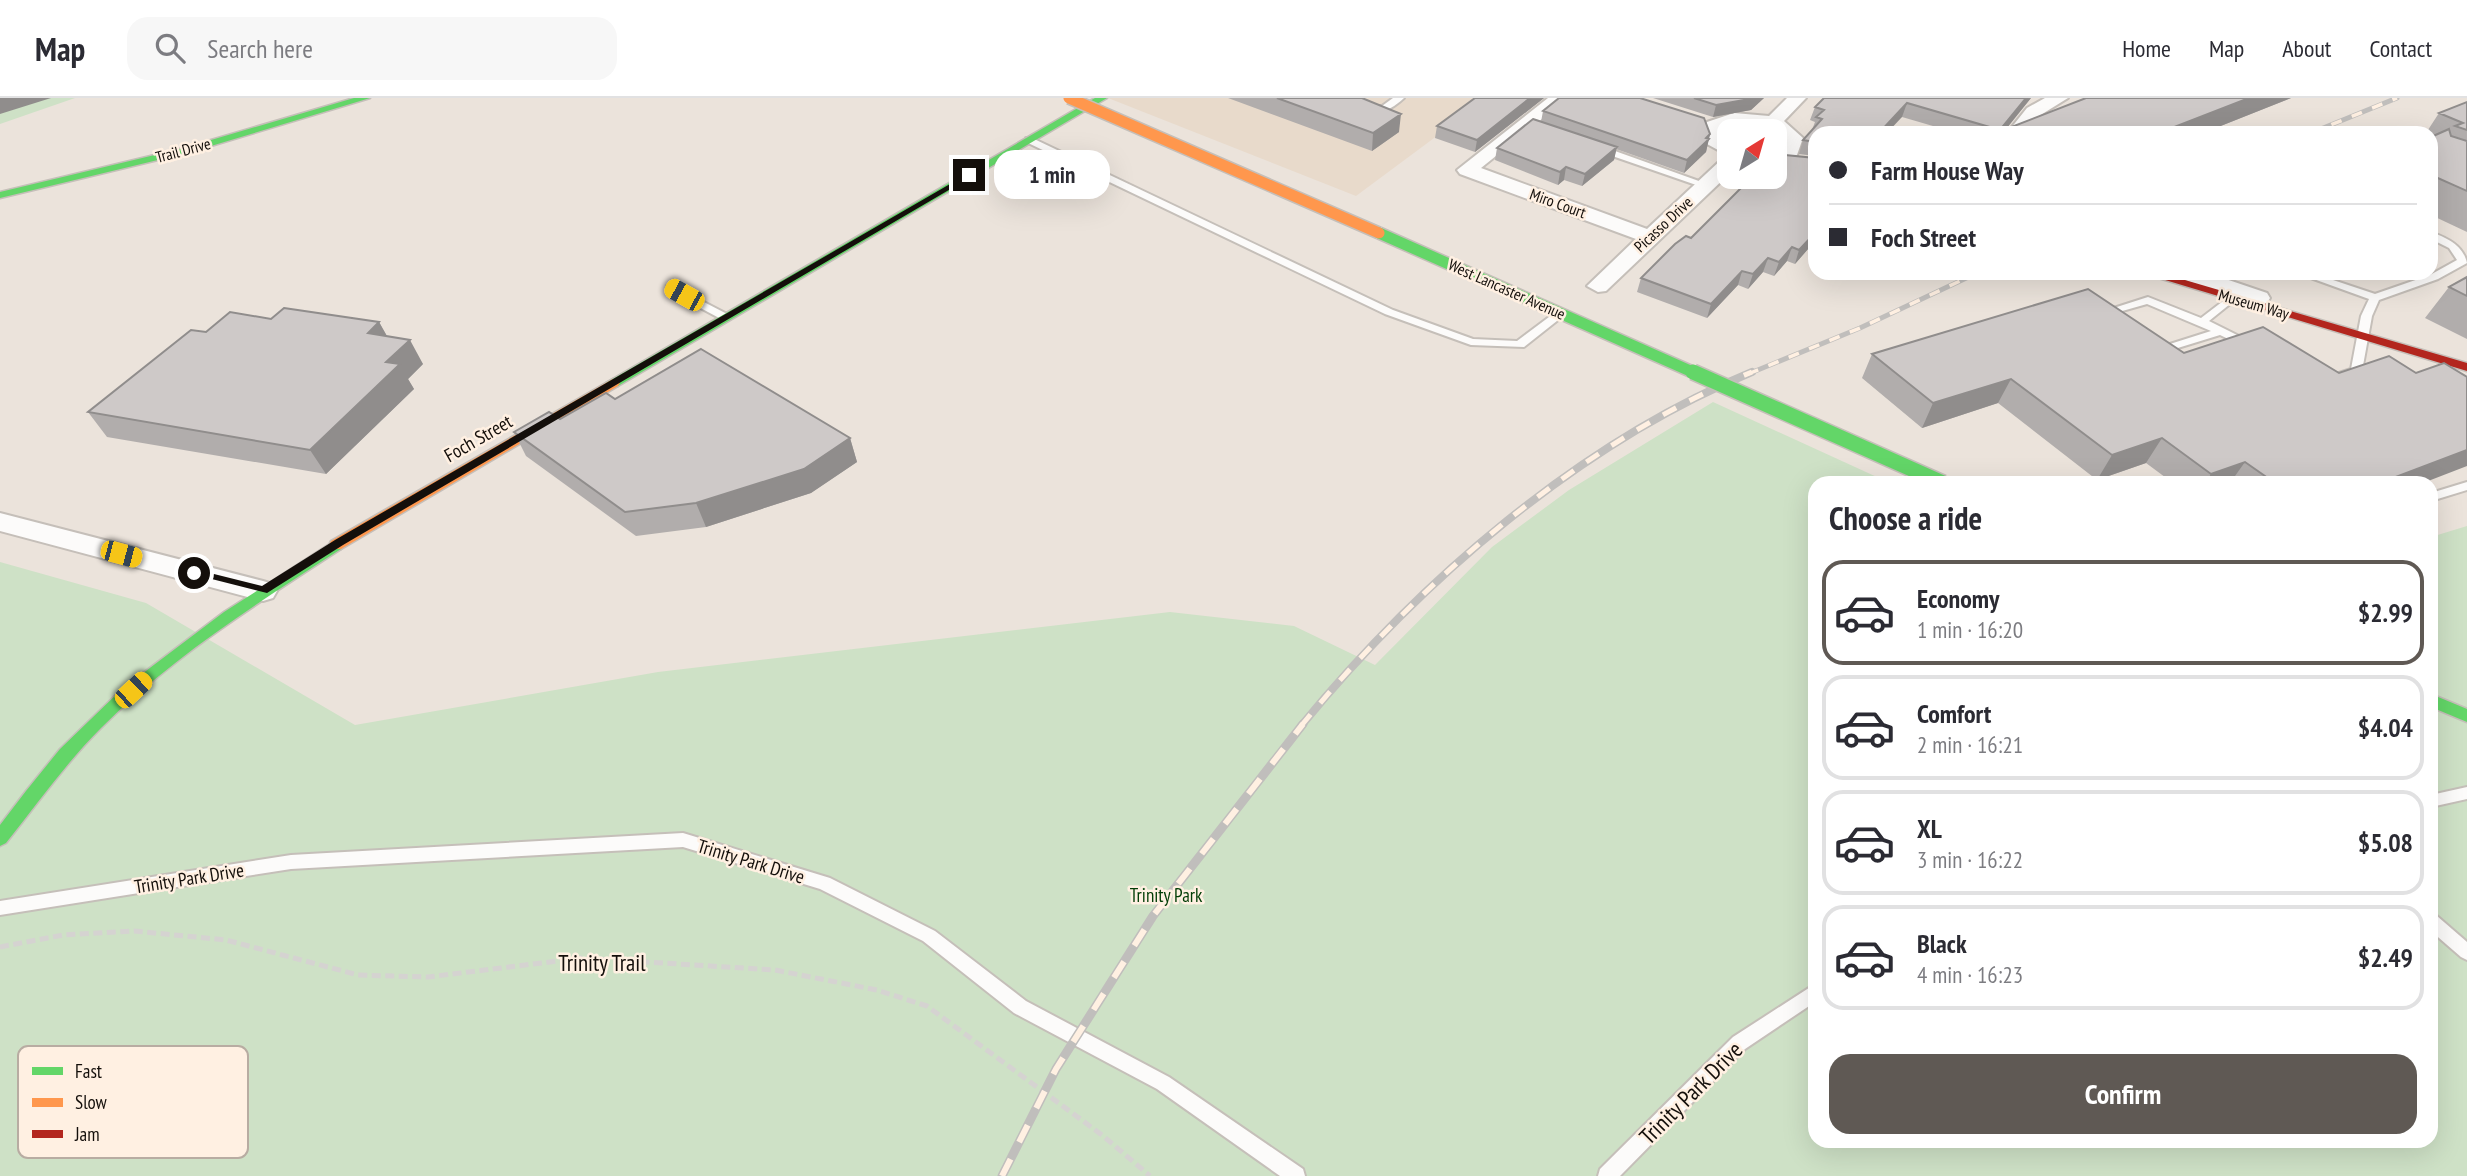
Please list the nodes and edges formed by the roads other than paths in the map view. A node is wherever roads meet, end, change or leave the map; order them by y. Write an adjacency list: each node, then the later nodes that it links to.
1 (365, 98): 23 (street, Trail Drive)
2 (1069, 98): 35 (street, West Lancaster Avenue, bridge)
3 (1102, 98): 13 (street, Foch Street)
4 (1399, 98): 8 (lane)
5 (1559, 98): 24 (street, Miro Court)
6 (1797, 98): 9 (street)
7 (2059, 98): 11 (street)
8 (1361, 109)
9 (1776, 119)
10 (1717, 122): 14 (street)
11 (2022, 126)
12 (1787, 132): 15 (street)
13 (1029, 140): 35 (lane); 36 (street, Foch Street)
14 (1717, 142)
15 (1794, 142): 17 (street); 18 (street)
16 (1590, 146): 22 (lane)
17 (1787, 152)
18 (1808, 155)
19 (1787, 158): 20 (street)
20 (1808, 159)
21 (1717, 174): 22 (street, Picasso Drive)
22 (1705, 185): 24 (street, Picasso Drive)
23 (0, 195)
24 (1649, 237): 31 (street, Picasso Drive)
25 (2438, 238): 26 (lane)
26 (2438, 275)
27 (2171, 280): 33 (street, Museum Way)
28 (2207, 280): 40 (street, Museum Way)
29 (2322, 280): 34 (lane)
30 (2426, 280): 34 (lane)
31 (1598, 286)
32 (671, 288): 36 (lane)
33 (2231, 298): 37 (lane); 40 (street, Museum Way)
34 (2375, 298): 40 (lane)
35 (1561, 313): 45 (street, West Lancaster Avenue, bridge)
36 (725, 317): 49 (street, Foch Street)
37 (2202, 322): 38 (lane); 39 (lane)
38 (2107, 323)
39 (2221, 331): 41 (lane); 42 (lane)
40 (2361, 334): 43 (street, Museum Way); 44 (lane)
41 (2139, 346)
42 (2256, 348)
43 (2467, 367)
44 (2326, 383)
45 (1927, 476)
46 (2467, 486): 47 (lane)
47 (2438, 495)
48 (0, 522): 49 (street)
49 (263, 590): 54 (street, Foch Street)
50 (2438, 703): 51 (street)
51 (2467, 716)
52 (2467, 793): 53 (lane)
53 (2438, 799)
54 (0, 838)
55 (0, 908): 59 (lane, Trinity Park Drive)
56 (2438, 927): 57 (lane)
57 (2467, 952)
58 (1808, 997): 60 (lane, Trinity Park Drive)
59 (1296, 1176)
60 (1606, 1176)

